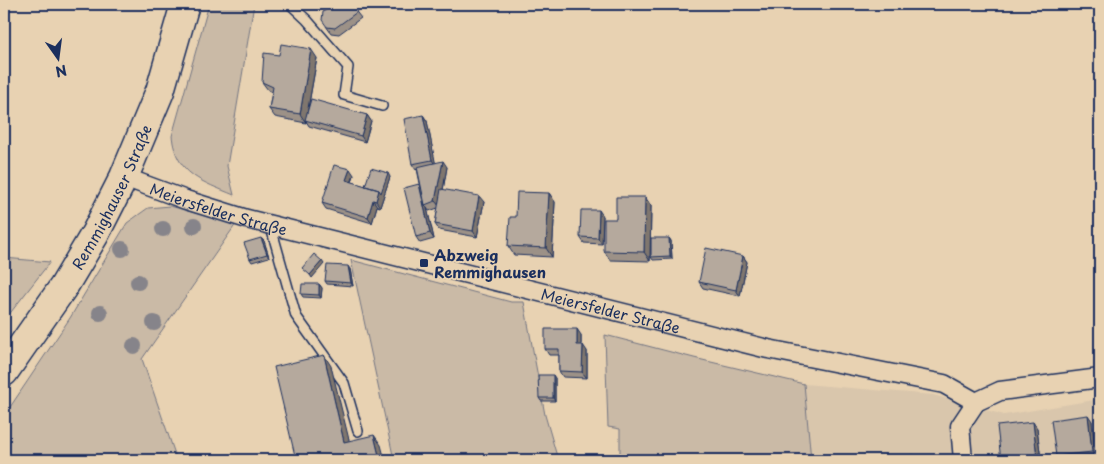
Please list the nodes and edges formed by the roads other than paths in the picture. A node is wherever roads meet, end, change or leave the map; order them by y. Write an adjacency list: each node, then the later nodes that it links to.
1 (185, 4): 4 (main road, Remmighauser Straße)
2 (290, 4): 3 (lane)
3 (382, 106)
4 (124, 177): 5 (street, Meiersfelder Straße); 6 (main road, Remmighauser Straße)
5 (270, 224): 8 (street, Meiersfelder Straße); 9 (lane)
6 (4, 372)
7 (1100, 378): 8 (street)
8 (976, 402): 10 (street)
9 (358, 432)
10 (963, 460)

